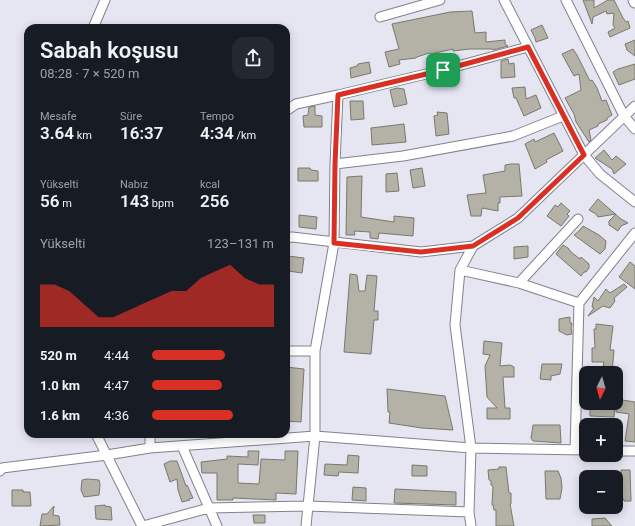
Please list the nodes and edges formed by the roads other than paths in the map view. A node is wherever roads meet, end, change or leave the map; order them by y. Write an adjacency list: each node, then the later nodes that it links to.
1 (105, 0): 6 (street)
2 (440, 0): 5 (street)
3 (504, 0): 7 (street)
4 (566, 0): 12 (street)
5 (380, 17)
6 (95, 24)
7 (528, 47): 8 (street); 11 (street)
8 (338, 95): 10 (street); 15 (street)
9 (635, 106): 12 (street)
10 (290, 108)
11 (563, 116): 14 (street); 15 (street)
12 (624, 116): 13 (street); 14 (street)
13 (635, 129)
14 (584, 155): 16 (street); 21 (street)
15 (335, 164): 20 (street)
16 (635, 202)
17 (578, 219): 23 (street)
18 (635, 233): 24 (street)
19 (290, 237): 20 (street)
20 (334, 243): 21 (street); 26 (street)
21 (473, 246): 22 (street)
22 (460, 270): 23 (street); 34 (street)
23 (519, 283): 24 (street)
24 (579, 303): 35 (street)
25 (290, 350): 26 (street)
26 (315, 351): 28 (street)
27 (290, 436): 28 (street)
28 (315, 436): 34 (street); 41 (street)
29 (98, 438): 39 (street)
30 (150, 438): 33 (street)
31 (256, 438): 32 (street)
32 (182, 446): 33 (street); 42 (street)
33 (150, 448): 39 (street)
34 (471, 448): 35 (street); 43 (street)
35 (575, 450): 36 (street)
36 (579, 450)
37 (623, 451): 38 (street)
38 (635, 452)
39 (107, 456): 40 (street); 44 (street)
40 (0, 471)
41 (308, 506): 42 (street); 43 (street); 46 (street)
42 (209, 508): 44 (street); 45 (street)
43 (469, 512): 47 (street)
44 (142, 526)
45 (217, 526)
46 (306, 526)
47 (471, 526)

